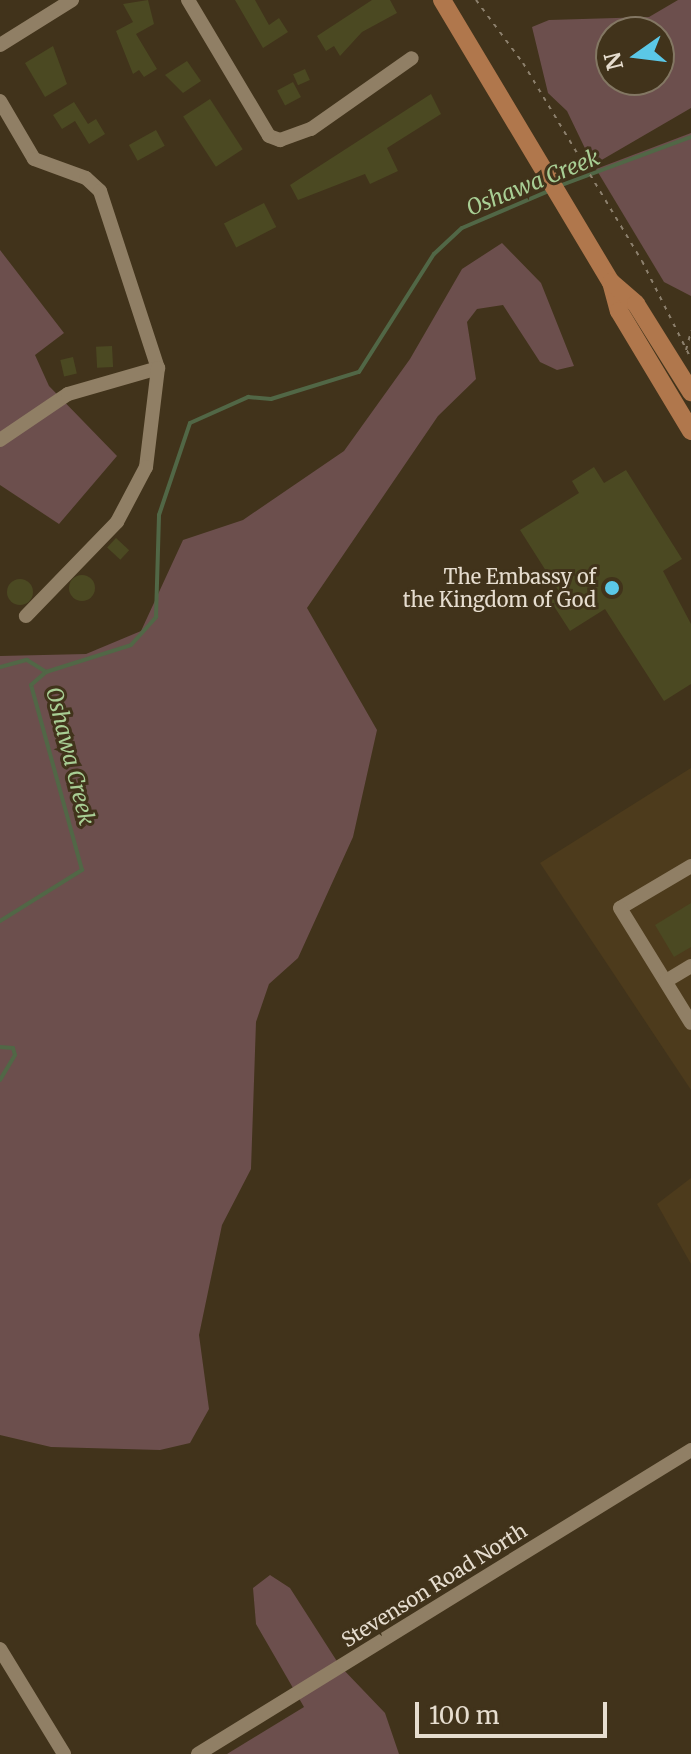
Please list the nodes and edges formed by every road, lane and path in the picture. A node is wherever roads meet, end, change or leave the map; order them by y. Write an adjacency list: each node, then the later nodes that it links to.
1 (72, 0): 5 (street)
2 (188, 0): 6 (street)
3 (442, 0): 8 (main road)
4 (476, 0): 10 (path)
5 (0, 45)
6 (412, 58)
7 (0, 101): 12 (street)
8 (611, 282): 13 (main road); 14 (main road)
9 (691, 331): 10 (path)
10 (686, 351): 11 (path)
11 (691, 359)
12 (158, 368): 15 (street); 16 (street)
13 (691, 392)
14 (691, 431)
15 (0, 440)
16 (26, 616)
17 (691, 866): 19 (street)
18 (691, 966): 19 (street)
19 (666, 981): 20 (street)
20 (691, 1023)
21 (691, 1450): 24 (street, Stevenson Road North)
22 (0, 1649): 23 (street)
23 (64, 1754)
24 (198, 1754)

